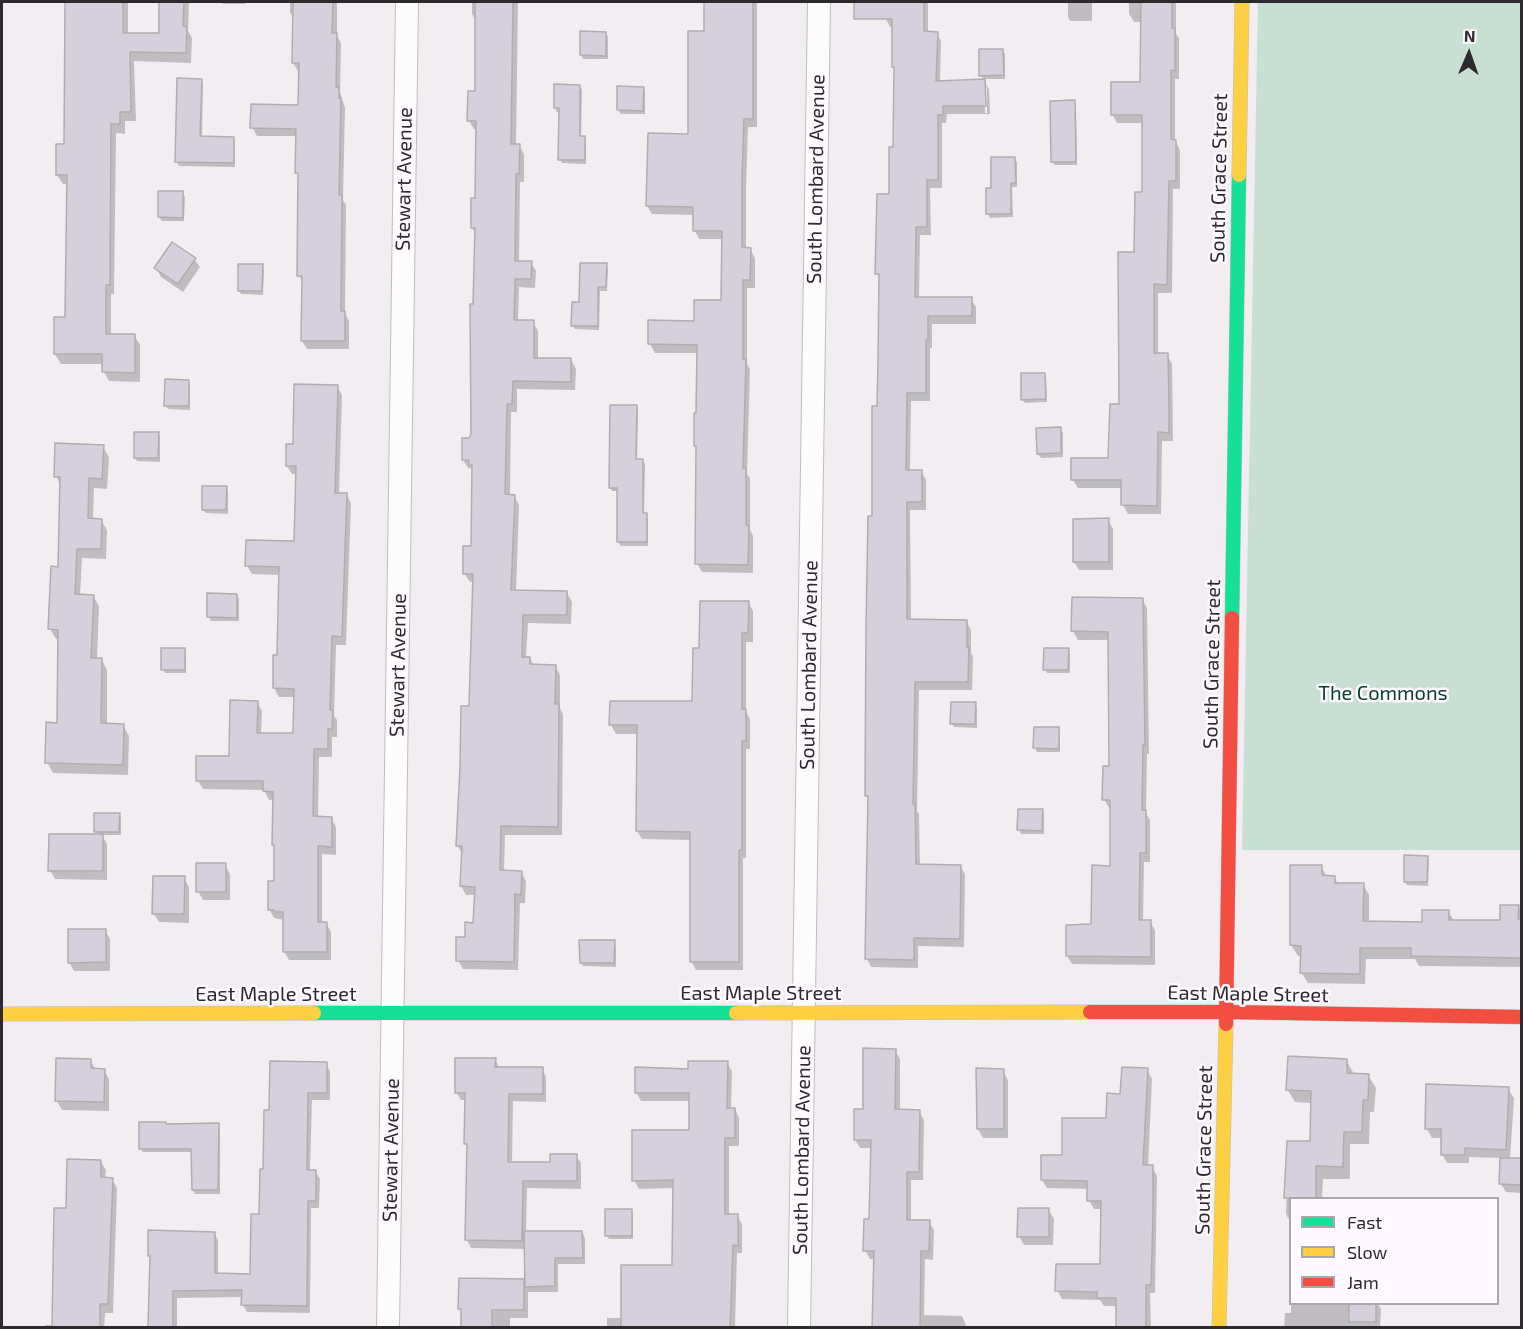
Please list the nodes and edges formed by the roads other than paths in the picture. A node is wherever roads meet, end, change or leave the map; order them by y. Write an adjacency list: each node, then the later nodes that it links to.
1 (407, 2): 5 (street, Stewart Avenue)
2 (819, 2): 6 (street, South Lombard Avenue)
3 (1242, 2): 4 (street, South Grace Street)
4 (1226, 1012): 6 (street, East Maple Street); 8 (street, East Maple Street); 11 (street, South Grace Street)
5 (394, 1013): 6 (street, East Maple Street); 7 (street, East Maple Street); 9 (street, Stewart Avenue)
6 (804, 1013): 10 (street, South Lombard Avenue)
7 (2, 1014)
8 (1521, 1017)
9 (388, 1328)
10 (799, 1328)
11 (1219, 1328)

